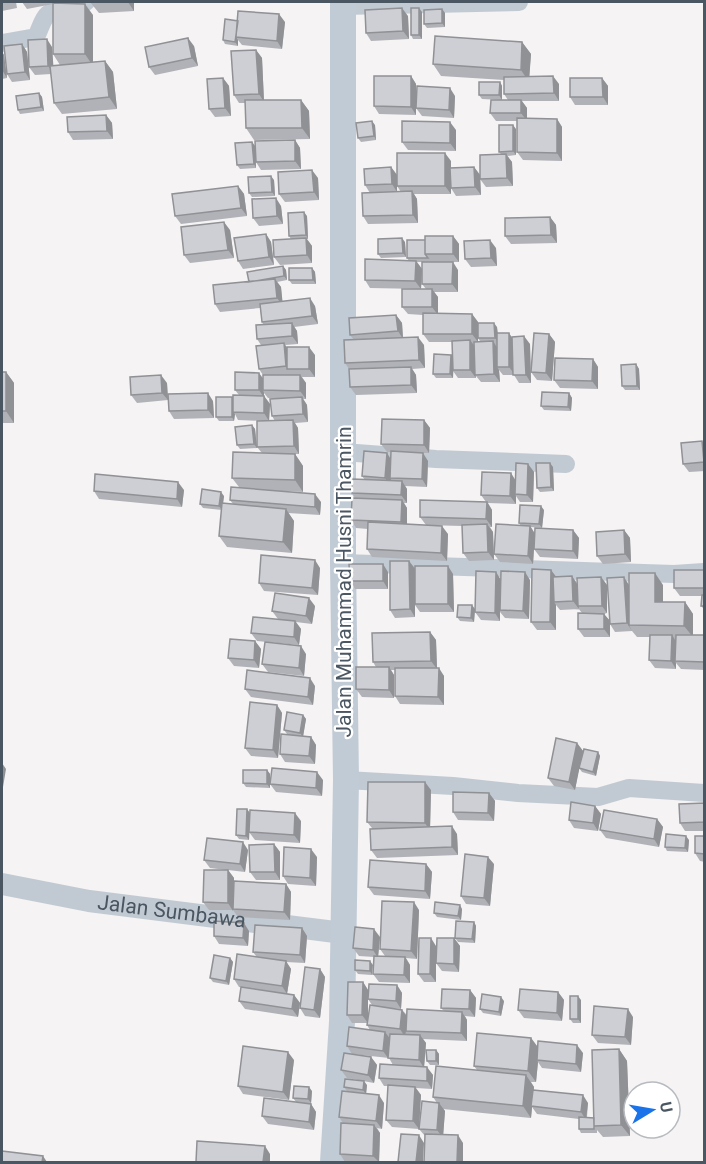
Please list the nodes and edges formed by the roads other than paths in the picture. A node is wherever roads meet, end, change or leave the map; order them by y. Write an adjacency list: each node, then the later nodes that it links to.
1 (86, 2): 4 (street)
2 (519, 2): 3 (street)
3 (343, 4): 5 (main road, Jalan Muhammad Husni Thamrin)
4 (2, 43)
5 (343, 452): 6 (street); 7 (main road, Jalan Muhammad Husni Thamrin)
6 (566, 464)
7 (343, 562): 8 (street); 9 (main road, Jalan Muhammad Husni Thamrin)
8 (705, 572)
9 (346, 780): 10 (street); 12 (main road, Jalan Muhammad Husni Thamrin)
10 (705, 793)
11 (2, 884): 12 (street, Jalan Sumbawa)
12 (343, 933): 13 (main road, Jalan Muhammad Husni Thamrin)
13 (333, 1162)

